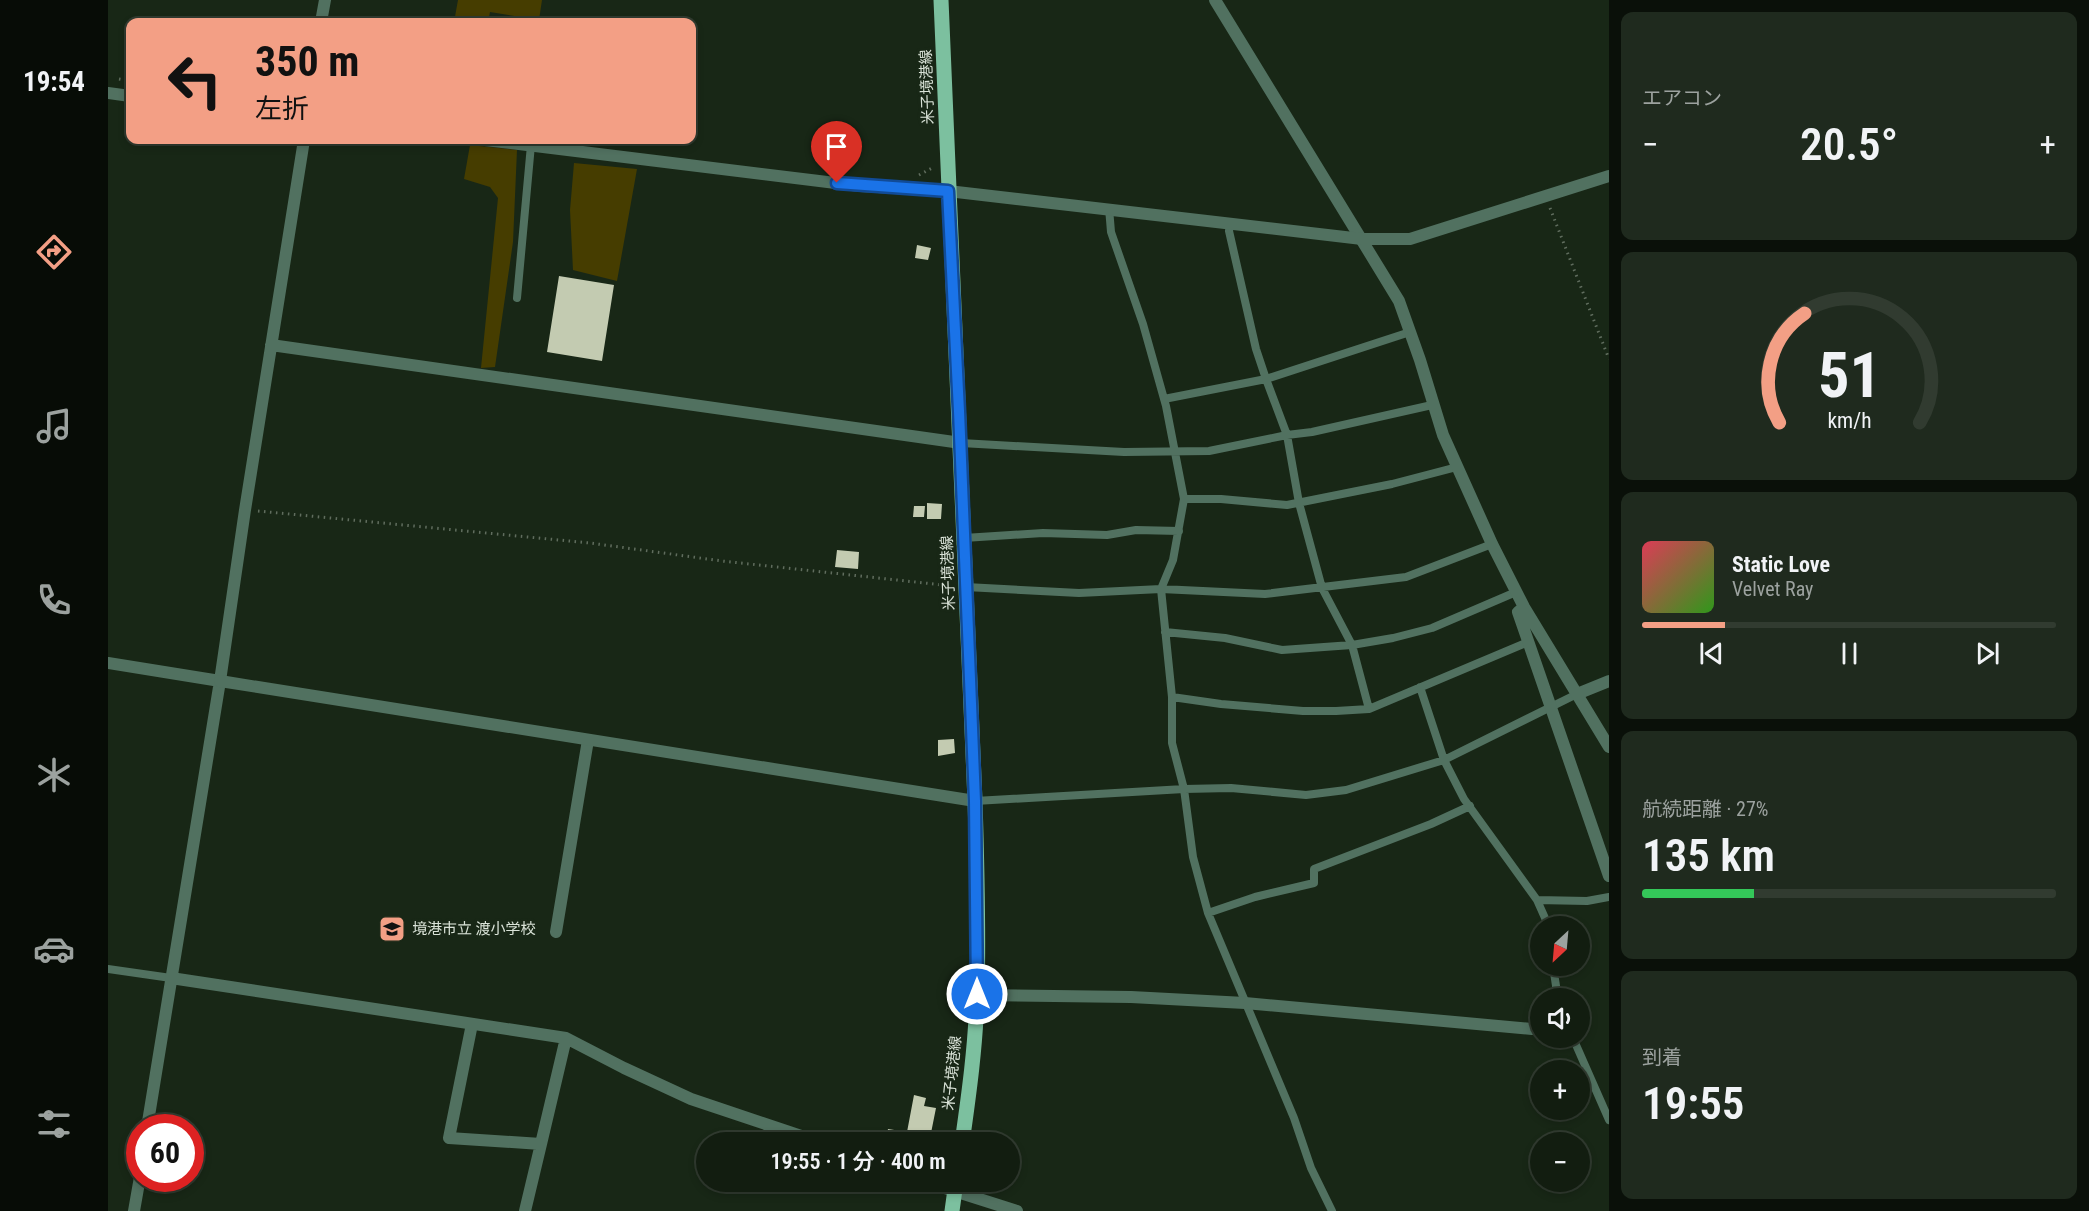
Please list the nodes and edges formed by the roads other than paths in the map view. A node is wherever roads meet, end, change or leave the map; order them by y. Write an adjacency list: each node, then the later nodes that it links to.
1 (325, 0): 4 (street)
2 (941, 0): 11 (main road, 米子境港線)
3 (1215, 0): 14 (street)
4 (322, 18)
5 (108, 93): 6 (street)
6 (126, 95)
7 (303, 144): 17 (street)
8 (522, 144): 9 (street)
9 (531, 145): 11 (street); 15 (lane)
10 (1609, 176): 14 (street)
11 (948, 191): 12 (street); 22 (main road, 米子境港線)
12 (1109, 208): 13 (street); 19 (lane)
13 (1230, 223): 14 (street); 18 (lane)
14 (1362, 239): 16 (street)
15 (517, 298)
16 (1410, 332): 18 (lane); 20 (street)
17 (271, 345): 22 (street); 39 (street)
18 (1266, 380): 19 (lane); 21 (lane)
19 (1164, 399): 23 (lane)
20 (1432, 405): 21 (lane); 24 (street)
21 (1287, 435): 23 (lane); 26 (lane)
22 (961, 443): 23 (lane); 28 (main road, 米子境港線)
23 (1174, 452): 25 (lane)
24 (1457, 467): 26 (lane); 29 (street)
25 (1184, 499): 26 (lane); 27 (lane)
26 (1299, 503): 31 (lane)
27 (1179, 531): 28 (lane); 32 (lane)
28 (964, 538): 30 (main road, 米子境港線)
29 (1492, 544): 31 (lane); 33 (street)
30 (966, 587): 32 (lane); 50 (main road, 米子境港線)
31 (1322, 588): 32 (lane); 37 (lane)
32 (1161, 590): 35 (lane)
33 (1516, 592): 34 (street); 37 (lane)
34 (1524, 607): 36 (street); 42 (street)
35 (1165, 632): 37 (lane); 43 (lane)
36 (1528, 642): 41 (lane); 44 (street)
37 (1352, 645): 45 (lane)
38 (108, 663): 39 (street)
39 (220, 681): 46 (street); 59 (street)
40 (1609, 681): 42 (street)
41 (1420, 687): 45 (lane); 48 (lane)
42 (1577, 694): 44 (lane); 47 (street)
43 (1172, 697): 45 (lane); 49 (lane)
44 (1551, 707): 48 (lane); 52 (street)
45 (1369, 709)
46 (588, 740): 50 (street); 57 (street)
47 (1609, 747)
48 (1444, 760): 49 (lane); 51 (lane)
49 (1184, 789): 50 (lane); 55 (lane)
50 (975, 801): 60 (main road, 米子境港線)
51 (1470, 806): 54 (lane); 55 (lane)
52 (1609, 876)
53 (1609, 897): 54 (lane)
54 (1537, 900): 56 (lane)
55 (1208, 913): 61 (lane)
56 (1544, 916)
57 (556, 932)
58 (108, 969): 59 (lane)
59 (171, 978): 62 (street); 66 (street)
60 (977, 994): 61 (street); 69 (main road, 米子境港線)
61 (1245, 1003): 63 (street); 78 (lane)
62 (472, 1024): 64 (street); 70 (street)
63 (1530, 1028)
64 (566, 1038): 68 (street); 70 (street)
65 (1577, 1048): 67 (lane)
66 (149, 1114)
67 (1609, 1120)
68 (789, 1132)
69 (963, 1132)
70 (541, 1144): 75 (street)
71 (137, 1192): 74 (street)
72 (954, 1192): 76 (main road)
73 (968, 1192): 77 (street)
74 (134, 1211)
75 (525, 1211)
76 (952, 1211)
77 (1017, 1211)
78 (1332, 1211)

